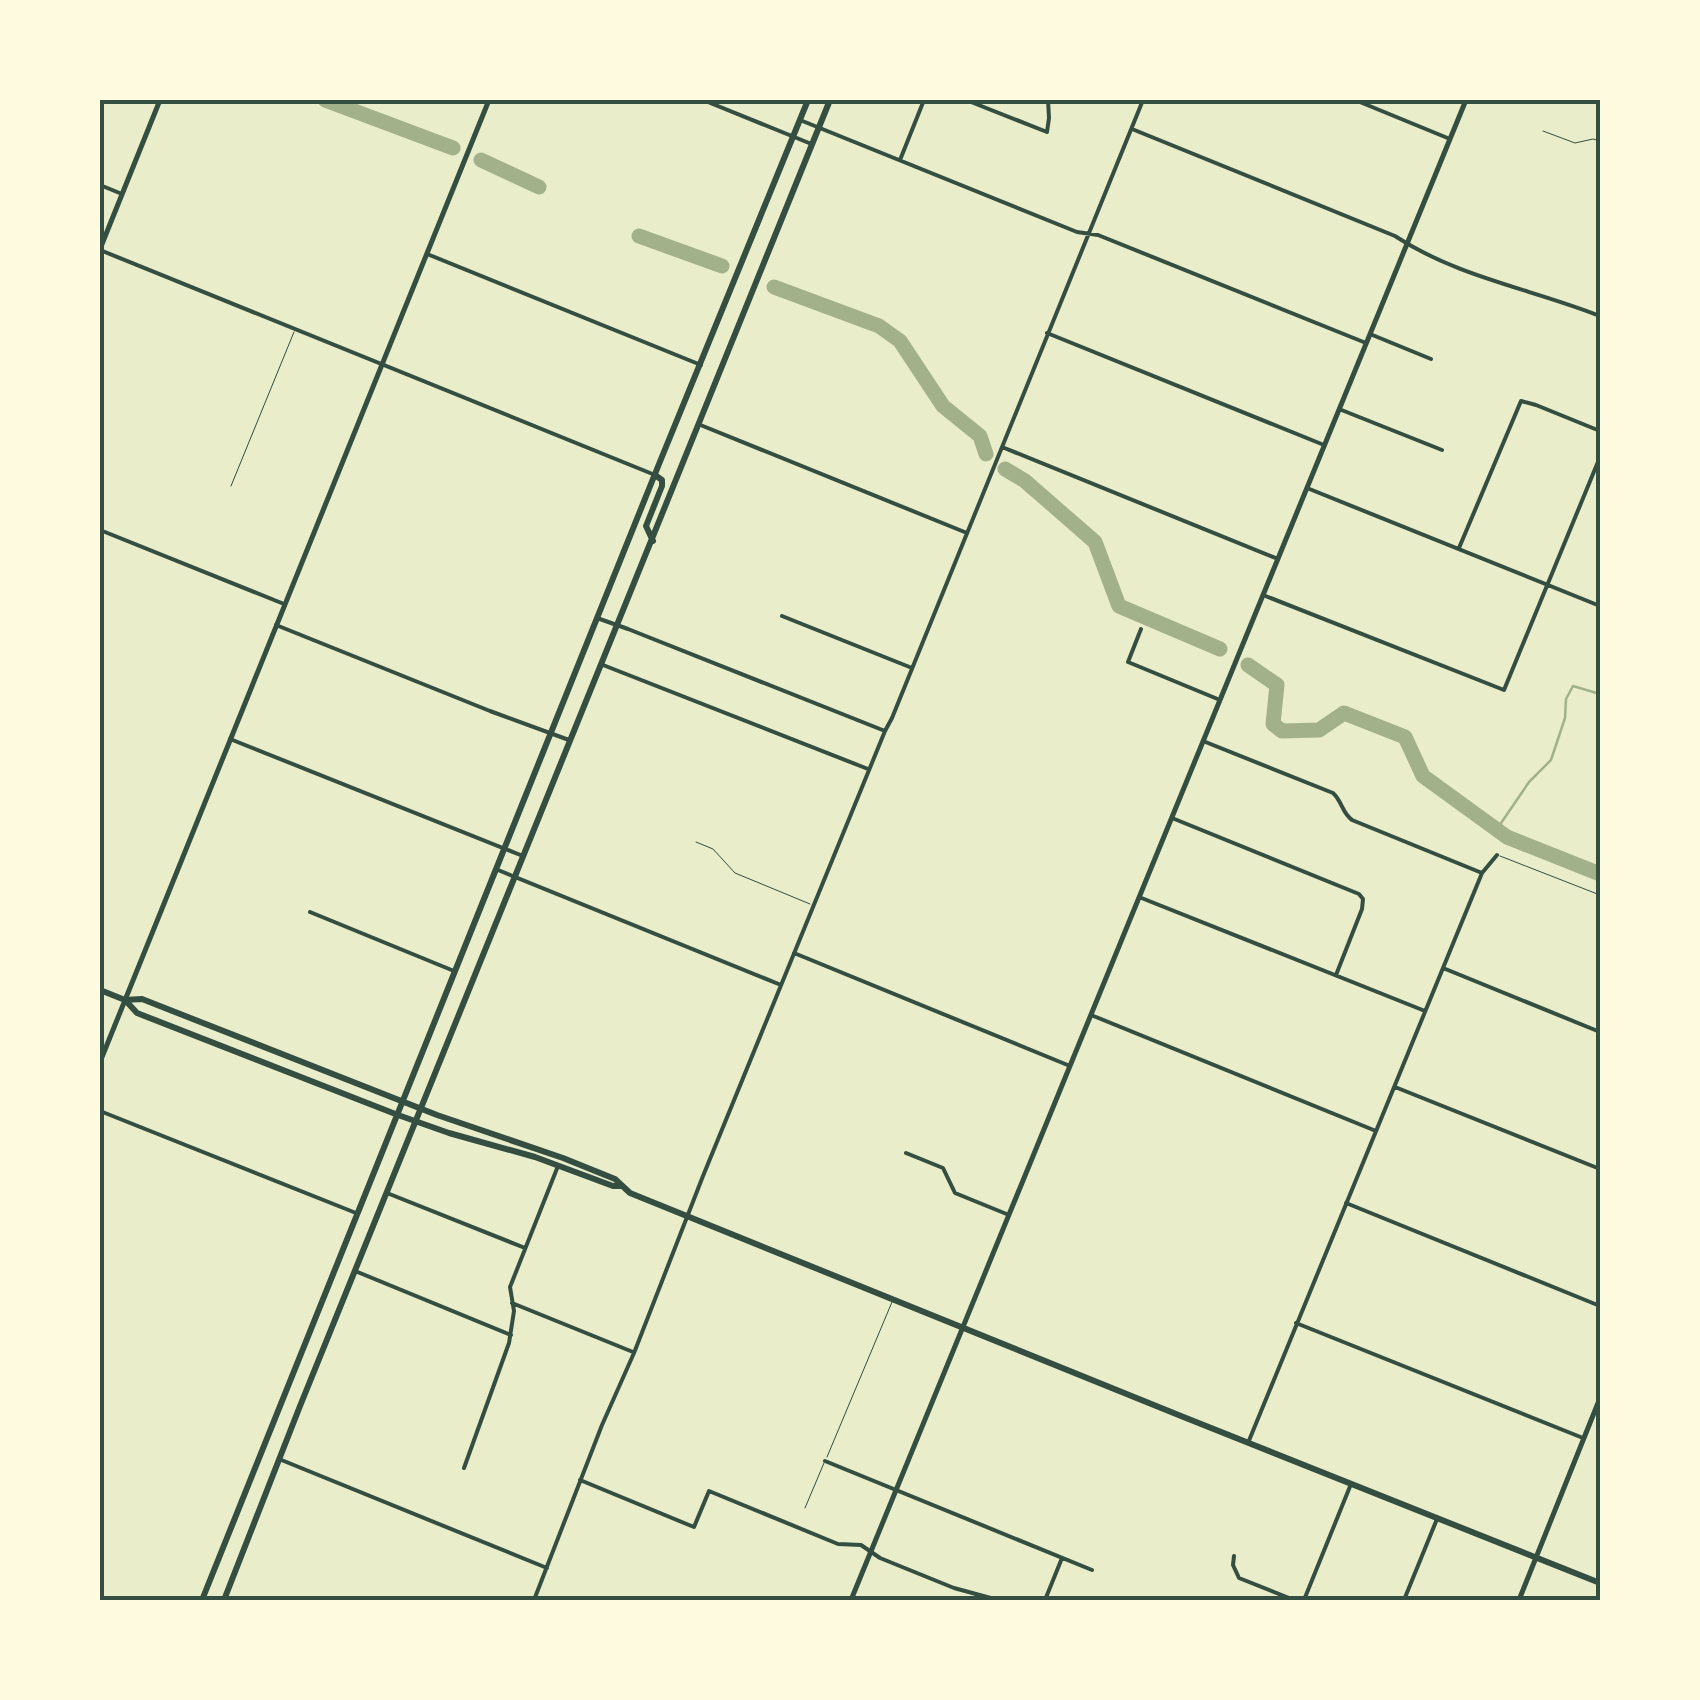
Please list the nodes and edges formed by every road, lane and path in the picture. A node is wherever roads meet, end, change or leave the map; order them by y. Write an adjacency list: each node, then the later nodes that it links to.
1 (160, 100): 22 (street)
2 (489, 100): 26 (street)
3 (703, 100): 16 (street)
4 (808, 100): 12 (main road)
5 (830, 100): 13 (main road)
6 (924, 100): 20 (street)
7 (966, 100): 8 (street)
8 (1048, 100)
9 (1143, 100): 14 (street)
10 (1355, 100): 17 (street)
11 (1466, 100): 17 (street)
12 (800, 120): 13 (street); 16 (main road)
13 (819, 128): 19 (main road); 20 (street)
14 (1131, 129): 23 (street); 24 (street)
15 (1543, 131): 18 (lane)
16 (793, 136): 19 (street); 34 (main road)
17 (1450, 138): 24 (street)
18 (1600, 142)
19 (812, 144): 36 (main road)
20 (900, 160): 23 (street)
21 (100, 185): 22 (street)
22 (122, 194): 25 (street)
23 (1088, 233): 29 (street); 31 (street)
24 (1407, 244): 27 (street); 30 (street)
25 (100, 249): 28 (street)
26 (426, 254): 33 (street); 34 (street)
27 (1600, 316)
28 (296, 328): 33 (street); 43 (lane)
29 (1047, 333): 38 (street); 39 (street)
30 (1370, 334): 31 (street); 32 (street)
31 (1366, 343): 35 (street)
32 (1431, 358)
33 (382, 364): 42 (street); 52 (street)
34 (701, 365): 42 (main road)
35 (1339, 410): 38 (street); 40 (street)
36 (698, 424): 46 (street); 47 (main road)
37 (1600, 432): 48 (street)
38 (1324, 445): 44 (street)
39 (1002, 447): 46 (street); 49 (street)
40 (1442, 450)
41 (1600, 457): 50 (street)
42 (655, 475): 47 (main road); 55 (main road)
43 (232, 486)
44 (1307, 488): 48 (street); 49 (street)
45 (100, 530): 52 (street)
46 (967, 533): 60 (street)
47 (653, 541): 57 (main road)
48 (1459, 548): 50 (street)
49 (1278, 559): 51 (street)
50 (1548, 584): 51 (street); 53 (street)
51 (1263, 595): 61 (street)
52 (284, 604): 56 (street)
53 (1600, 606)
54 (782, 616): 60 (street)
55 (598, 618): 57 (street); 63 (main road)
56 (276, 625): 63 (street); 64 (street)
57 (618, 625): 59 (main road); 62 (street)
58 (1141, 630): 61 (street)
59 (602, 664): 65 (main road); 67 (street)
60 (912, 668): 62 (street)
61 (1220, 700): 66 (street)
62 (884, 731): 67 (street)
63 (551, 732): 65 (street); 70 (main road)
64 (230, 739): 70 (street); 86 (street)
65 (571, 740): 72 (main road)
66 (1203, 741): 68 (street); 74 (street)
67 (869, 770): 78 (street)
68 (1172, 818): 77 (street); 83 (street)
69 (696, 842): 78 (lane)
70 (504, 849): 72 (street); 73 (main road)
71 (1497, 854): 74 (street); 76 (lane)
72 (524, 857): 75 (main road)
73 (496, 870): 75 (street); 82 (main road)
74 (1482, 873): 81 (street)
75 (516, 878): 84 (street); 94 (main road)
76 (1600, 896)
77 (1140, 897): 83 (street); 88 (street)
78 (814, 905): 80 (street)
79 (310, 912): 82 (street)
80 (794, 953): 84 (street); 91 (street)
81 (1443, 968): 87 (street); 89 (street)
82 (455, 971): 93 (main road)
83 (1336, 975): 87 (street)
84 (781, 985): 107 (street)
85 (100, 990): 86 (main road)
86 (125, 1000): 90 (street); 93 (main road); 96 (main road)
87 (1426, 1011): 92 (street)
88 (1091, 1015): 91 (street); 98 (street)
89 (1600, 1032)
90 (100, 1062)
91 (1070, 1066): 106 (street)
92 (1395, 1087): 98 (street); 101 (street)
93 (403, 1102): 94 (main road); 96 (main road)
94 (420, 1108): 97 (main road); 102 (main road)
95 (100, 1111): 105 (street)
96 (398, 1115): 97 (main road); 105 (main road)
97 (416, 1121): 100 (main road); 103 (main road)
98 (1376, 1130): 104 (street)
99 (906, 1153): 106 (street)
100 (558, 1165): 102 (main road); 108 (street)
101 (1600, 1169)
102 (622, 1186): 107 (main road)
103 (387, 1192): 108 (street); 109 (main road)
104 (1346, 1203): 112 (street); 113 (street)
105 (357, 1214): 135 (main road)
106 (1009, 1215): 114 (street)
107 (687, 1216): 110 (main road); 116 (street)
108 (525, 1248): 111 (street)
109 (355, 1271): 115 (street); 120 (main road)
110 (894, 1299): 114 (main road); 121 (lane)
111 (512, 1303): 115 (street); 116 (street)
112 (1600, 1306)
113 (1296, 1324): 118 (street); 119 (street)
114 (962, 1327): 119 (main road); 125 (street)
115 (511, 1335): 122 (street)
116 (634, 1353): 123 (street)
117 (1600, 1398): 118 (street)
118 (1584, 1438): 130 (street)
119 (1248, 1443): 124 (main road)
120 (279, 1459): 132 (street); 136 (main road)
121 (825, 1460): 125 (street); 126 (lane)
122 (464, 1468)
123 (580, 1480): 128 (street); 132 (street)
124 (1350, 1484): 127 (main road); 142 (street)
125 (896, 1490): 128 (street); 131 (street)
126 (805, 1508)
127 (1437, 1519): 130 (main road); 143 (street)
128 (870, 1553): 138 (street); 139 (street)
129 (1234, 1556): 141 (street)
130 (1535, 1557): 134 (main road); 144 (street)
131 (1062, 1558): 133 (street); 140 (street)
132 (547, 1568): 137 (street)
133 (1092, 1570)
134 (1600, 1583)
135 (202, 1600)
136 (224, 1600)
137 (534, 1600)
138 (851, 1600)
139 (998, 1600)
140 (1045, 1600)
141 (1294, 1600)
142 (1304, 1600)
143 (1404, 1600)
144 (1519, 1600)

